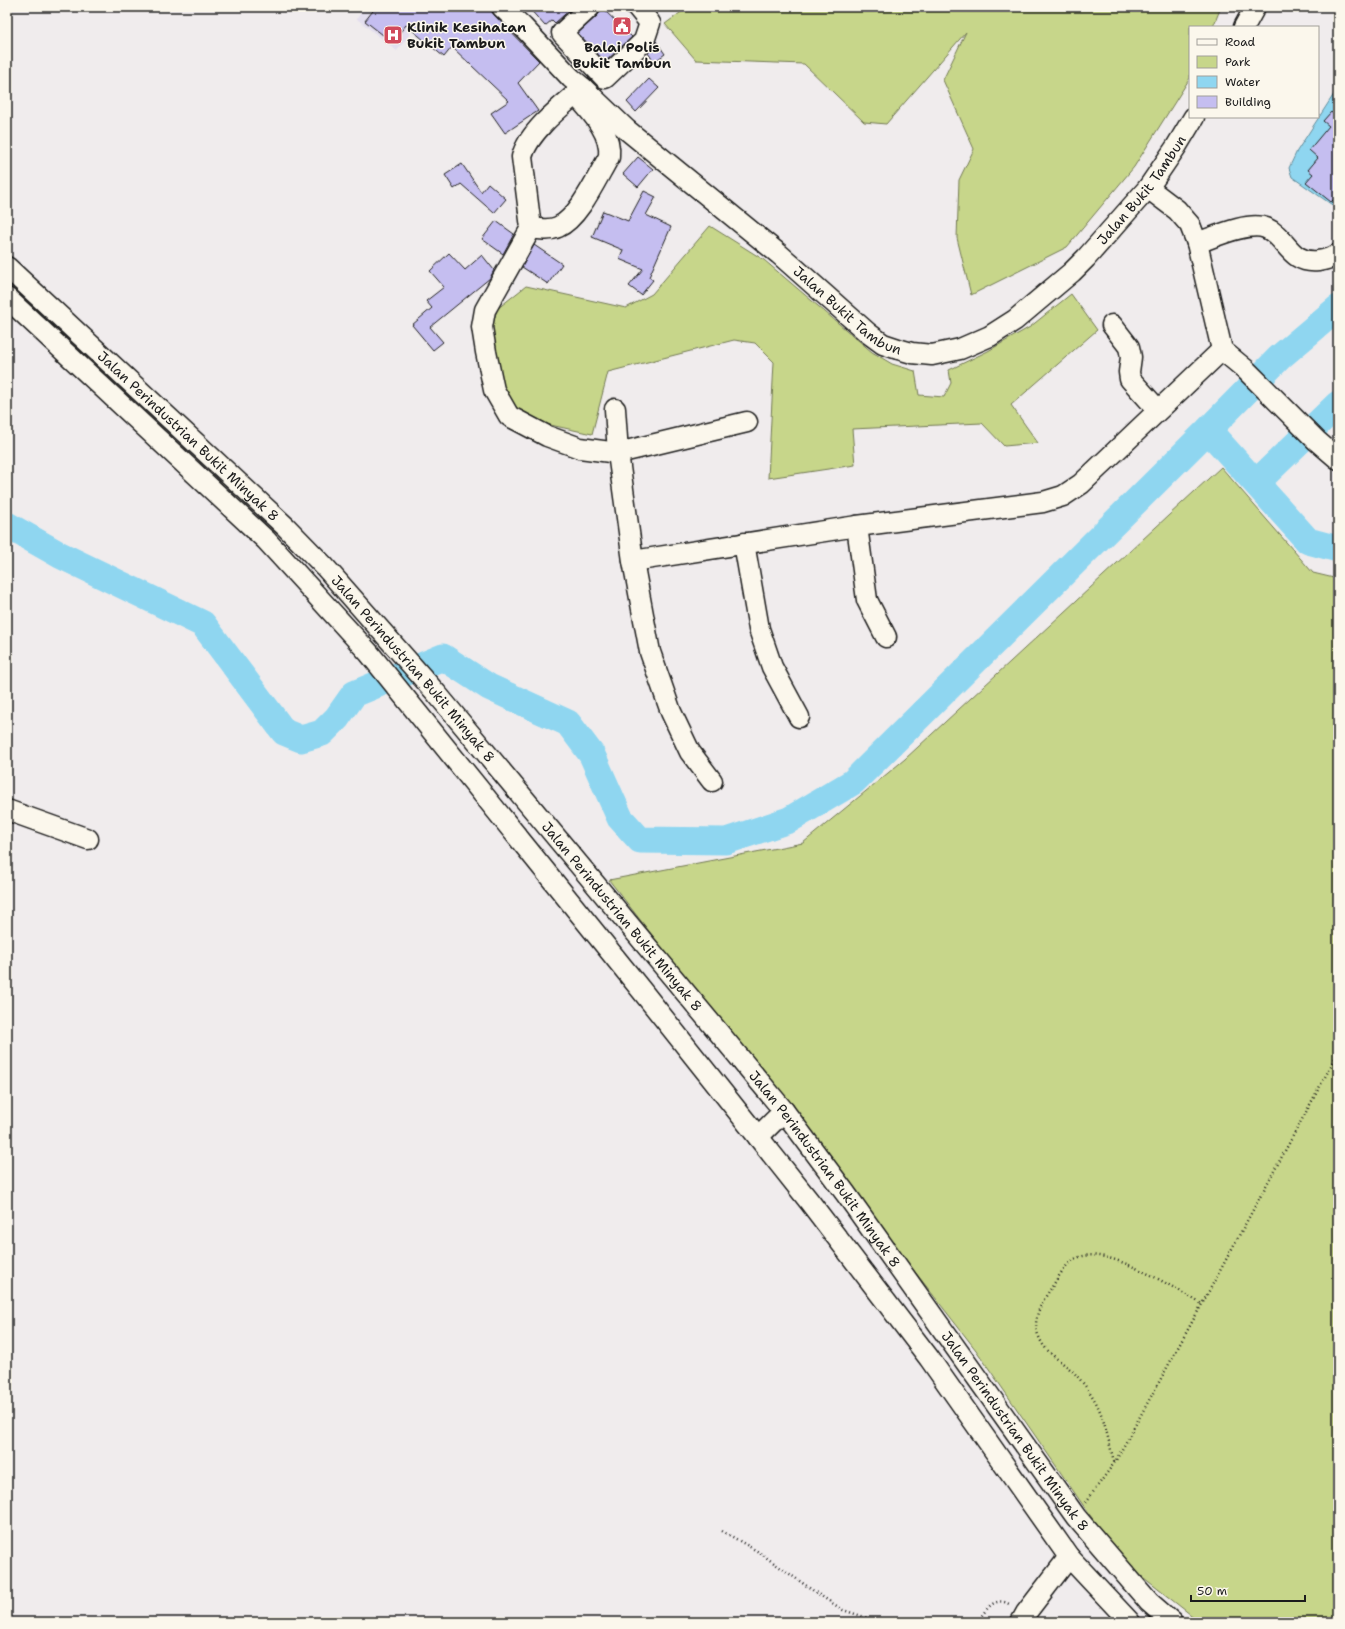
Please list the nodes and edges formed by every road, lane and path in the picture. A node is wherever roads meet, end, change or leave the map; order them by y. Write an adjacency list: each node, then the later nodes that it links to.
1 (502, 7): 7 (street, Jalan Bukit Tambun)
2 (590, 7): 6 (street)
3 (636, 7): 6 (street)
4 (1255, 7): 5 (street)
5 (1245, 26)
6 (587, 60): 7 (street)
7 (576, 87): 9 (street, Jalan Bukit Tambun); 10 (street); 10 (street)
8 (1193, 118): 9 (street, Jalan Bukit Tambun)
9 (1148, 188): 11 (street)
10 (530, 228): 20 (street)
11 (1197, 243): 12 (street); 16 (street)
12 (1338, 254)
13 (7, 267): 31 (street, Jalan Perindustrian Bukit Minyak 8)
14 (7, 298): 32 (street, Jalan Perindustrian Bukit Minyak 8)
15 (1112, 325): 18 (street)
16 (1222, 350): 18 (street); 21 (street)
17 (615, 409): 20 (street)
18 (1158, 410): 22 (street)
19 (748, 422): 20 (street)
20 (618, 453): 24 (street)
21 (1338, 459)
22 (857, 526): 23 (street); 25 (street)
23 (744, 543): 24 (street); 26 (street)
24 (633, 561): 27 (street)
25 (886, 637)
26 (799, 716)
27 (712, 782)
28 (7, 810): 29 (street)
29 (88, 839)
30 (1338, 1053): 33 (path)
31 (784, 1111): 32 (street); 35 (street, Jalan Perindustrian Bukit Minyak 8)
32 (758, 1137): 37 (street, Jalan Perindustrian Bukit Minyak 8)
33 (1202, 1304): 34 (path); 34 (path)
34 (1114, 1462): 35 (path)
35 (1076, 1517): 42 (street, Jalan Perindustrian Bukit Minyak 8)
36 (722, 1531): 39 (path)
37 (1069, 1557): 38 (street); 41 (street, Jalan Perindustrian Bukit Minyak 8)
38 (1023, 1618): 40 (path)
39 (880, 1622)
40 (977, 1622)
41 (1130, 1622)
42 (1172, 1622)

